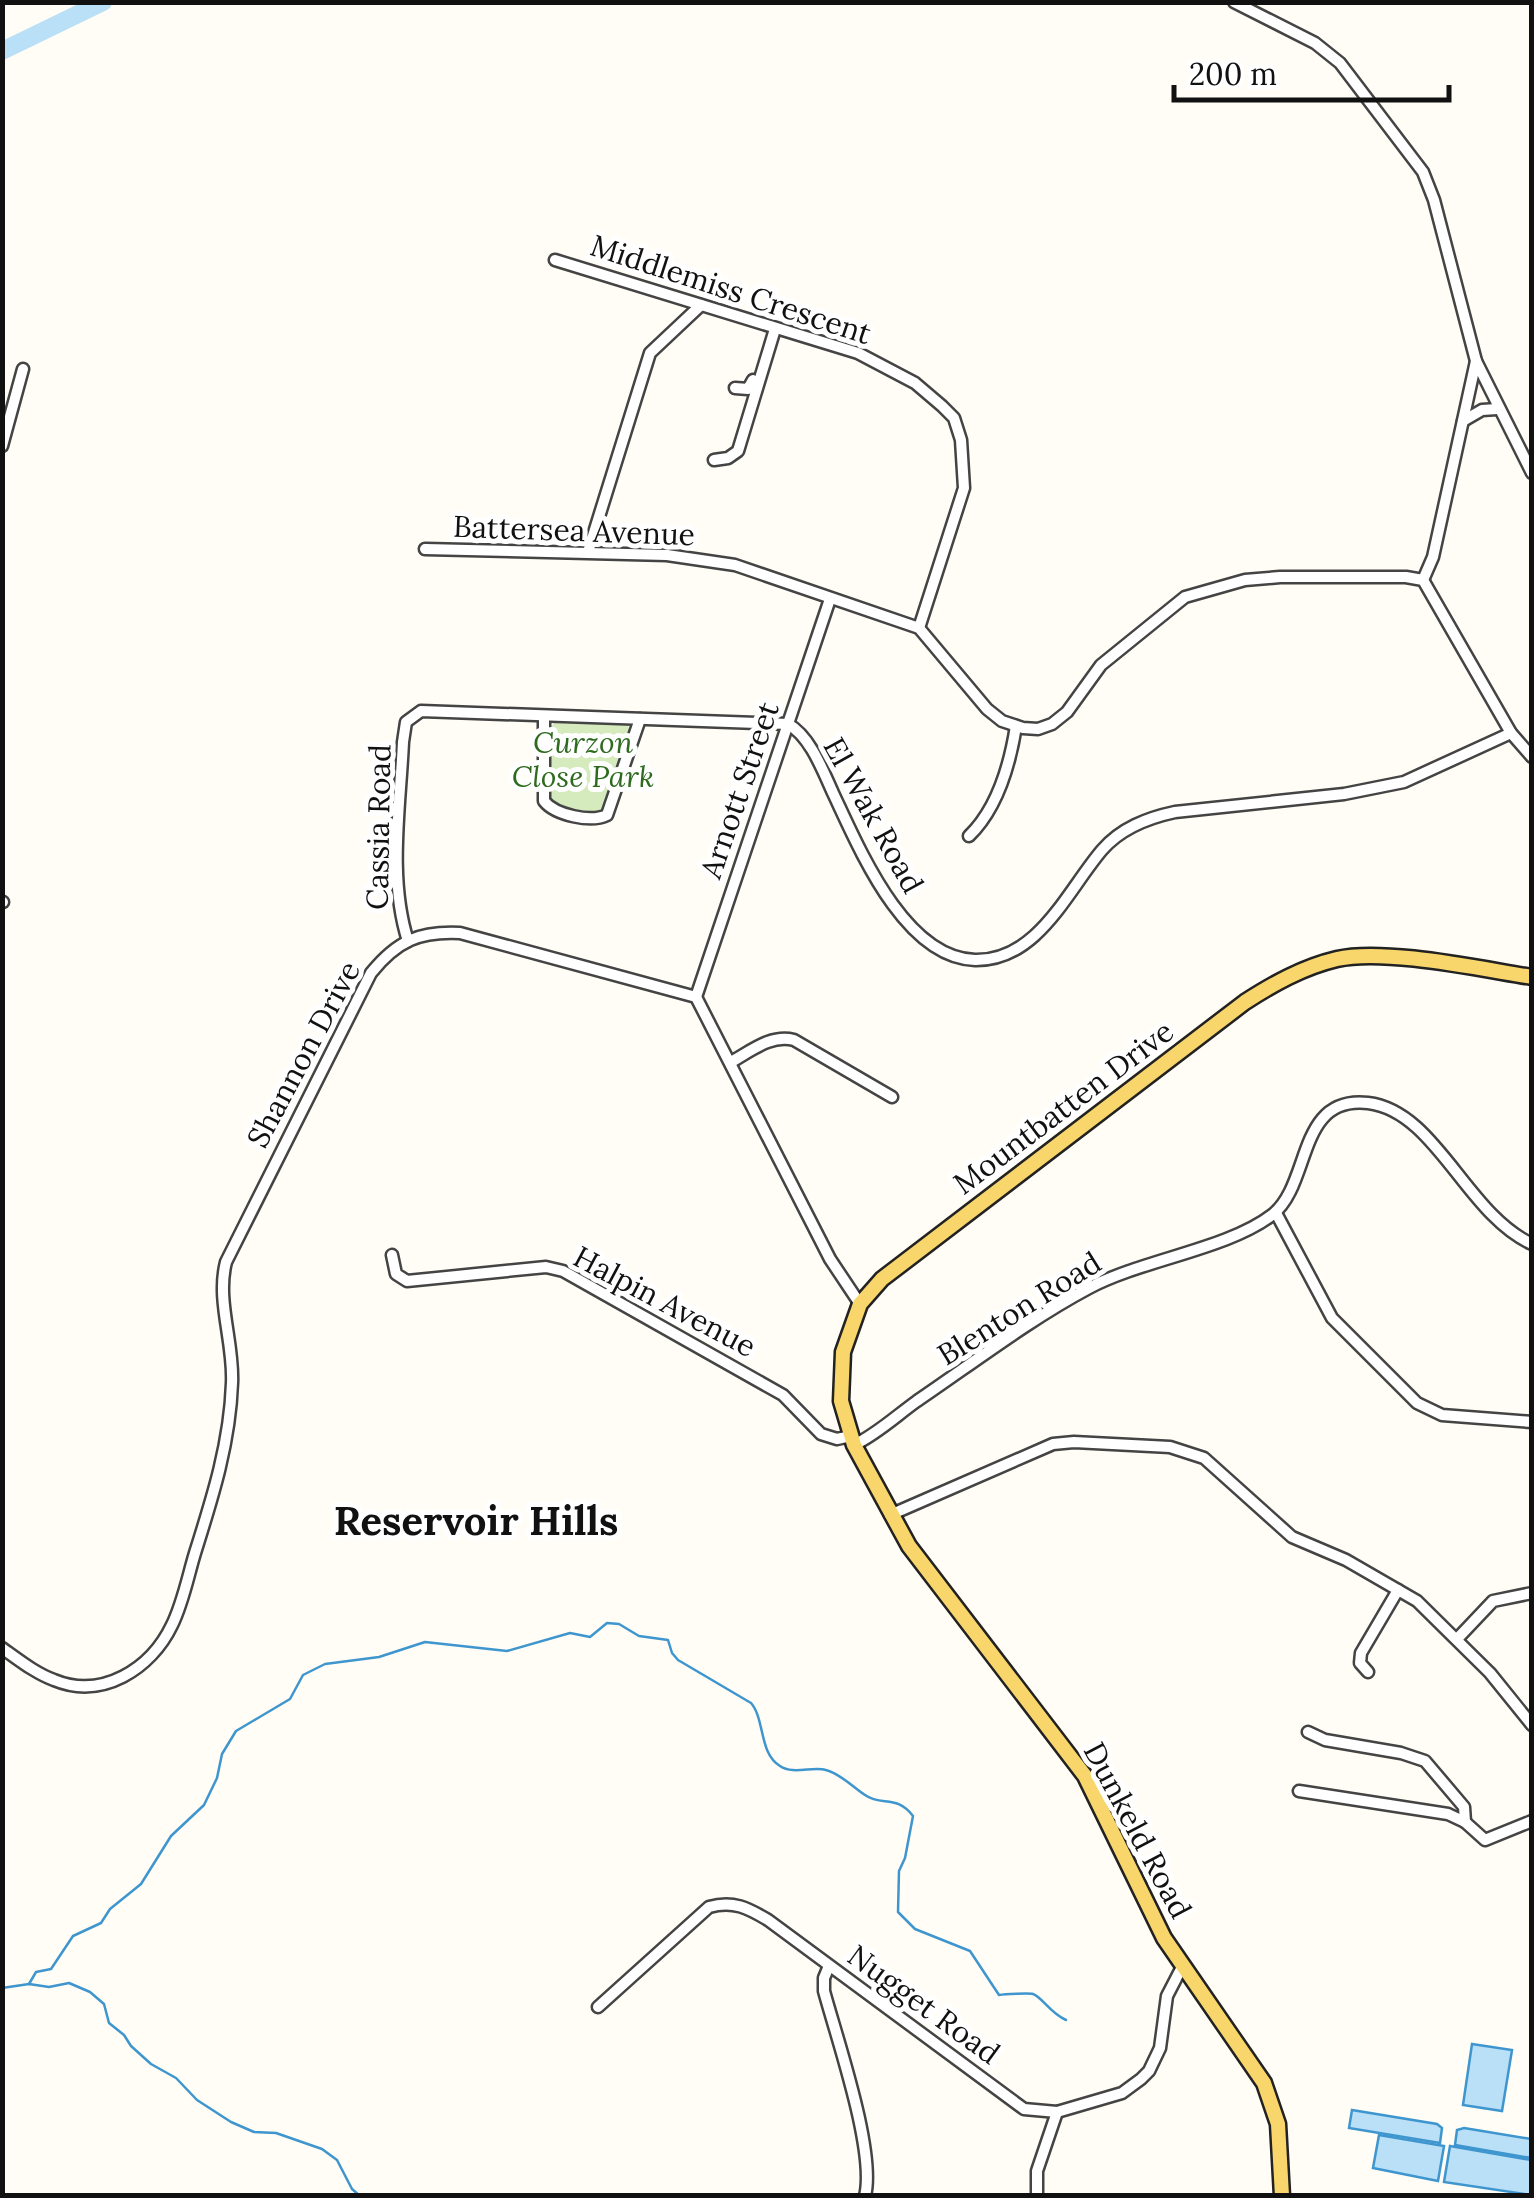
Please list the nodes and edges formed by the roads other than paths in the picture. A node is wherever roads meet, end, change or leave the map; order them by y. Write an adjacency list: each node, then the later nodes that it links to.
1 (1234, 2): 5 (street)
2 (556, 260): 3 (street, Middlemiss Crescent)
3 (701, 306): 4 (street, Middlemiss Crescent); 14 (street)
4 (772, 328): 7 (street); 11 (street); 17 (street, Middlemiss Crescent)
5 (1476, 361): 8 (street); 9 (street)
6 (23, 369): 10 (street)
7 (736, 388)
8 (1497, 409): 9 (street); 12 (street)
9 (1462, 422): 15 (street)
10 (2, 446)
11 (714, 460)
12 (1532, 472)
13 (426, 549): 14 (street, Battersea Avenue)
14 (588, 552): 16 (street, Battersea Avenue)
15 (1423, 580): 22 (street); 23 (street)
16 (830, 599): 17 (street, Battersea Avenue); 21 (street, Arnott Street)
17 (919, 628): 22 (street)
18 (412, 715): 19 (street, El Wak Road); 26 (street, Cassia Road)
19 (544, 717): 20 (street, El Wak Road); 20 (street)
20 (640, 719): 21 (street, El Wak Road)
21 (788, 724): 23 (street, El Wak Road); 28 (street, Arnott Street)
22 (1016, 726): 25 (street)
23 (1512, 732): 24 (street)
24 (1532, 757)
25 (969, 836)
26 (408, 941): 28 (street); 41 (street, Shannon Drive)
27 (1532, 977): 34 (main road, Mountbatten Drive)
28 (696, 998): 29 (street)
29 (731, 1062): 30 (street); 34 (street)
30 (892, 1097)
31 (1276, 1212): 32 (street); 35 (street); 36 (street, Blenton Road)
32 (1532, 1244)
33 (392, 1255): 36 (street, Halpin Avenue)
34 (860, 1304): 36 (main road, Mountbatten Drive)
35 (1532, 1422)
36 (852, 1440): 37 (main road, Mountbatten Drive)
37 (890, 1514): 38 (street); 49 (main road, Dunkeld Road)
38 (1398, 1590): 40 (street); 42 (street)
39 (1532, 1593): 40 (street)
40 (1457, 1639): 43 (street)
41 (2, 1648)
42 (1368, 1672)
43 (1532, 1725)
44 (1308, 1732): 47 (street)
45 (1299, 1791): 47 (street)
46 (1532, 1820): 47 (street)
47 (1465, 1822)
48 (830, 1966): 50 (street, Nugget Road); 51 (street, Nugget Road); 52 (street)
49 (1182, 1967): 51 (street); 54 (main road, Dunkeld Road)
50 (598, 2007)
51 (1057, 2112): 53 (street)
52 (865, 2196)
53 (1037, 2196)
54 (1282, 2196)

